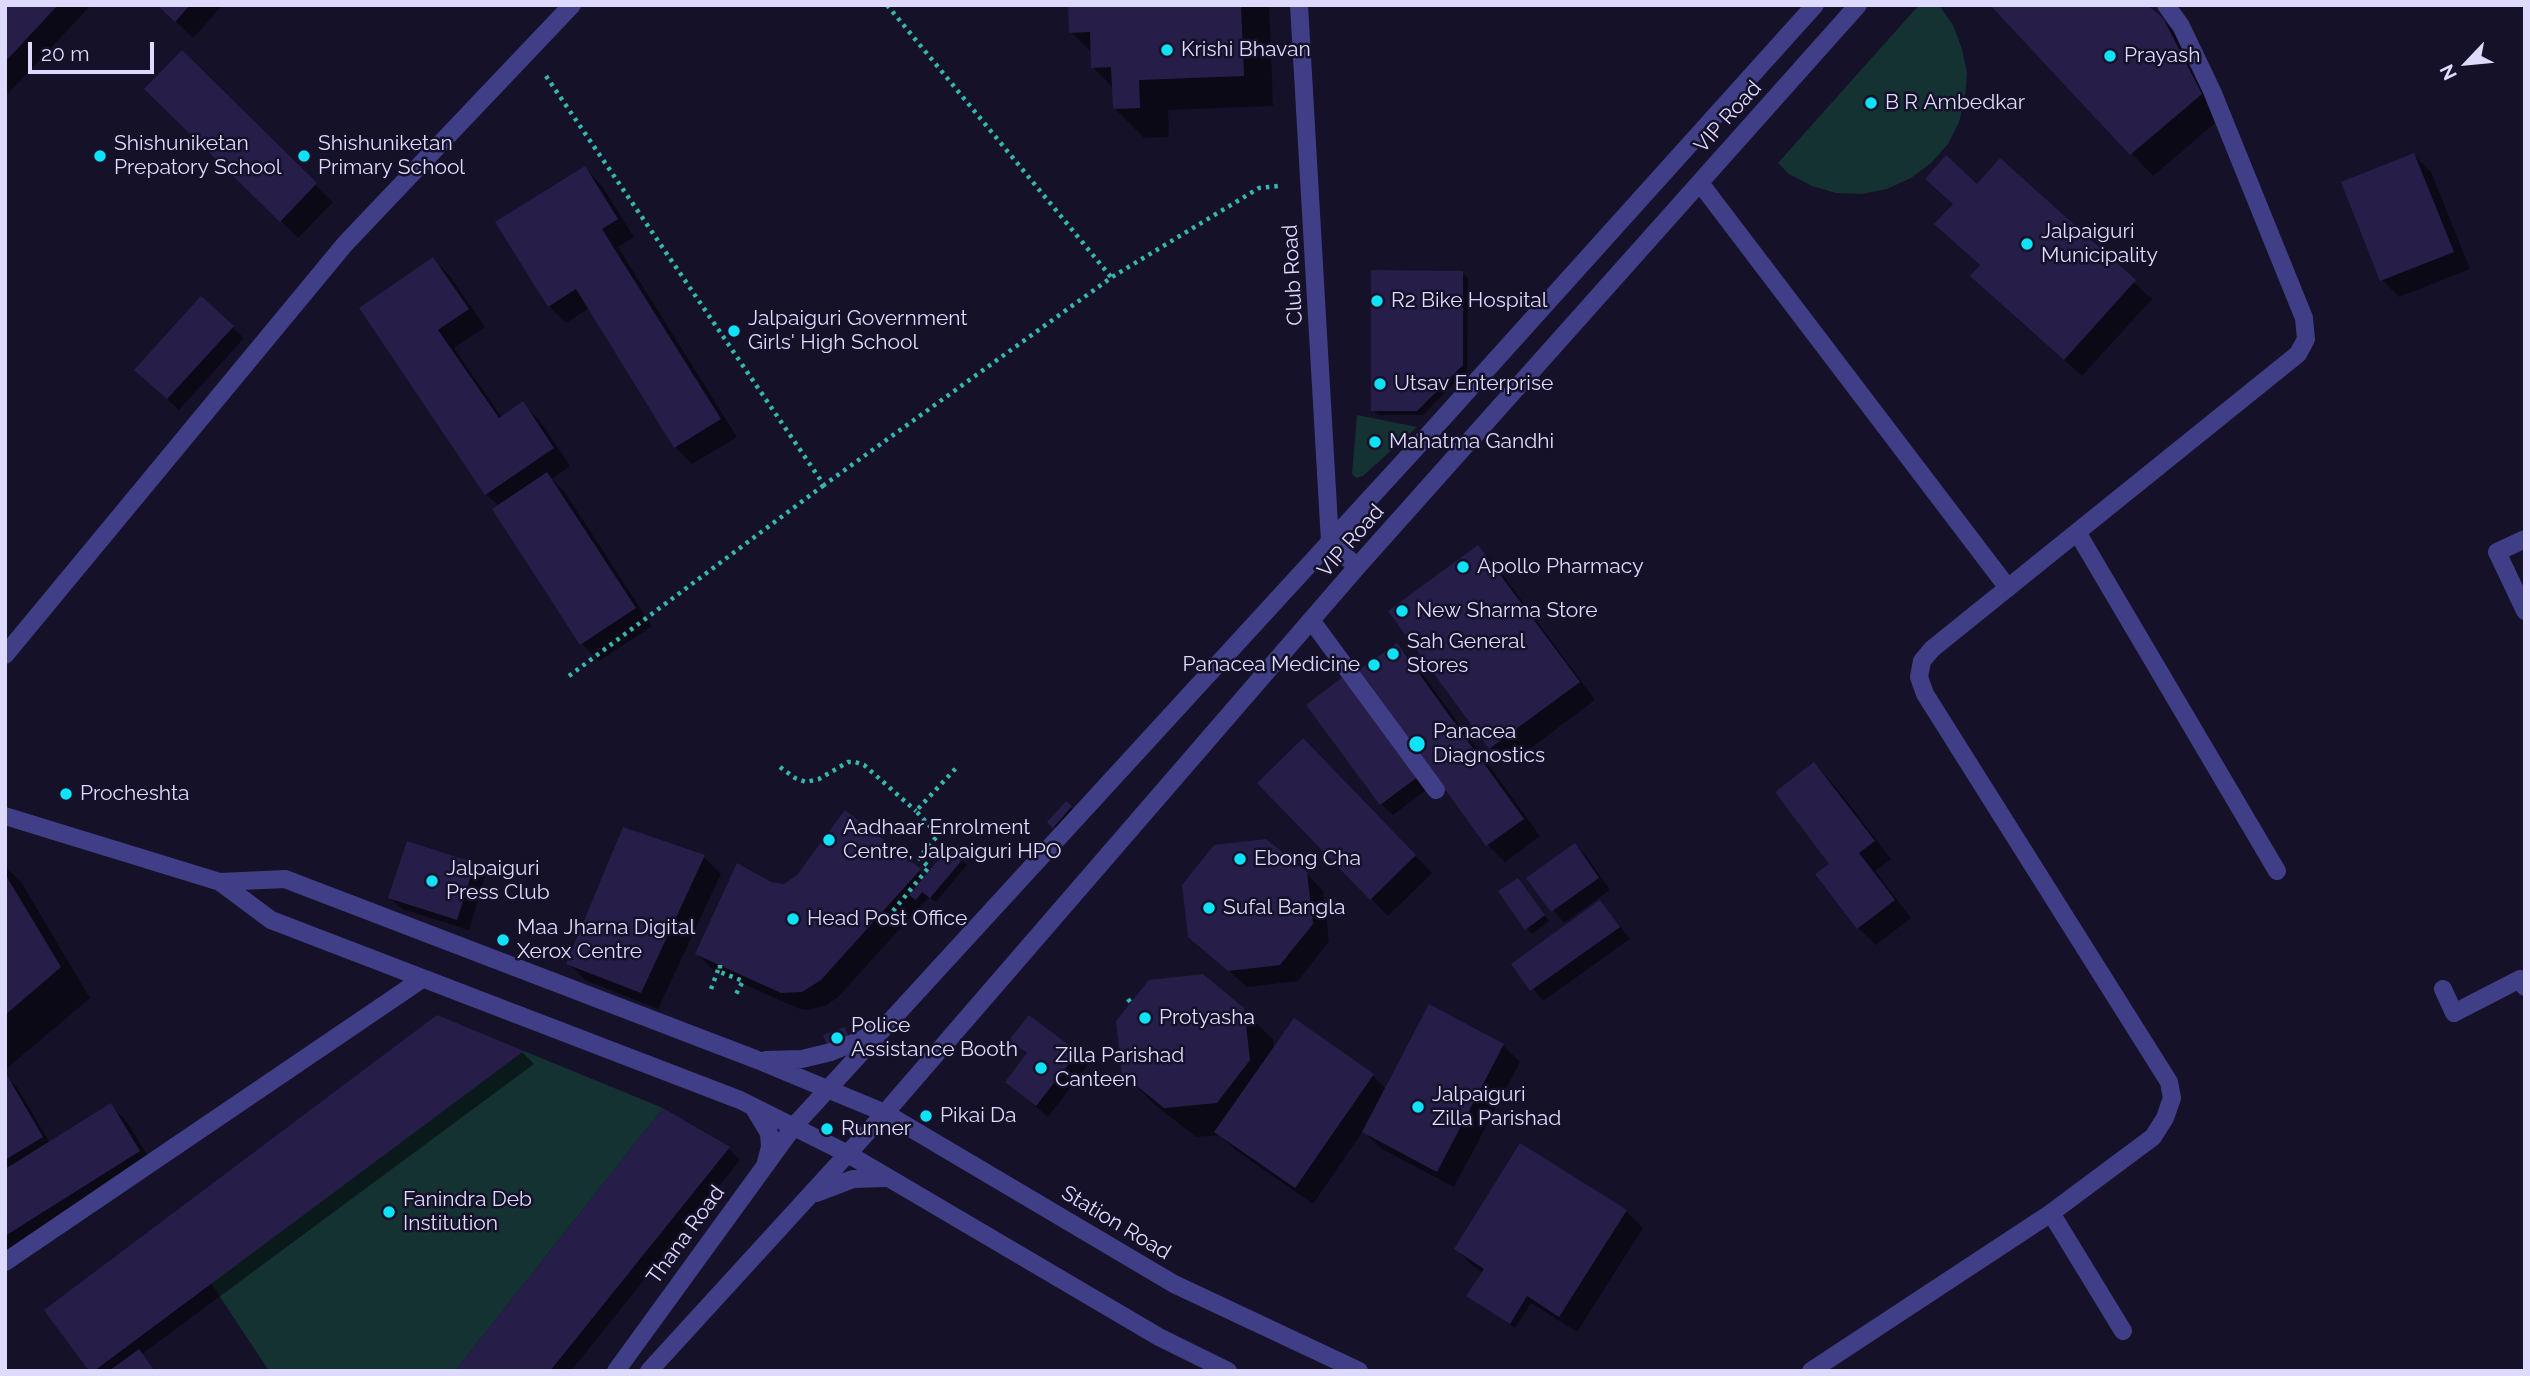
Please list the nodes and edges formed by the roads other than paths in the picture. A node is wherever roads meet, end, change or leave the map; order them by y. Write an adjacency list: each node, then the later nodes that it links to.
1 (572, 5): 14 (street)
2 (1299, 5): 9 (street, Club Road)
3 (1815, 5): 9 (street, VIP Road)
4 (1858, 5): 6 (street, VIP Road)
5 (2166, 5): 7 (street)
6 (1700, 183): 10 (street, VIP Road); 11 (street)
7 (2077, 532): 11 (street); 17 (street)
8 (2525, 539): 12 (street)
9 (1330, 542): 10 (street); 22 (street, VIP Road)
10 (1357, 567): 13 (street, VIP Road)
11 (2008, 588): 34 (street)
12 (2525, 611)
13 (1311, 620): 15 (street); 24 (street, VIP Road)
14 (5, 655)
15 (1436, 790)
16 (5, 816): 18 (street)
17 (2277, 871)
18 (220, 882): 19 (street); 23 (street, Station Road)
19 (422, 979): 26 (street); 35 (street)
20 (2525, 987): 21 (street)
21 (2443, 989)
22 (916, 995): 23 (street); 25 (street, VIP Road)
23 (755, 1059): 25 (street, Station Road)
24 (913, 1080): 27 (street, VIP Road); 29 (street)
25 (830, 1090): 27 (street, Station Road); 28 (street, VIP Road)
26 (740, 1100): 28 (street); 31 (street)
27 (885, 1113): 29 (street, Station Road); 30 (street, VIP Road)
28 (794, 1126): 30 (street); 31 (street, Thana Road)
29 (929, 1139): 40 (street, Station Road)
30 (848, 1154): 32 (street); 33 (street)
31 (760, 1171): 37 (street, Thana Road)
32 (890, 1178): 33 (street); 39 (street)
33 (808, 1196): 38 (street)
34 (2050, 1213): 36 (street); 41 (street)
35 (5, 1262)
36 (2123, 1331)
37 (616, 1371)
38 (649, 1371)
39 (1228, 1371)
40 (1359, 1371)
41 (1811, 1371)

